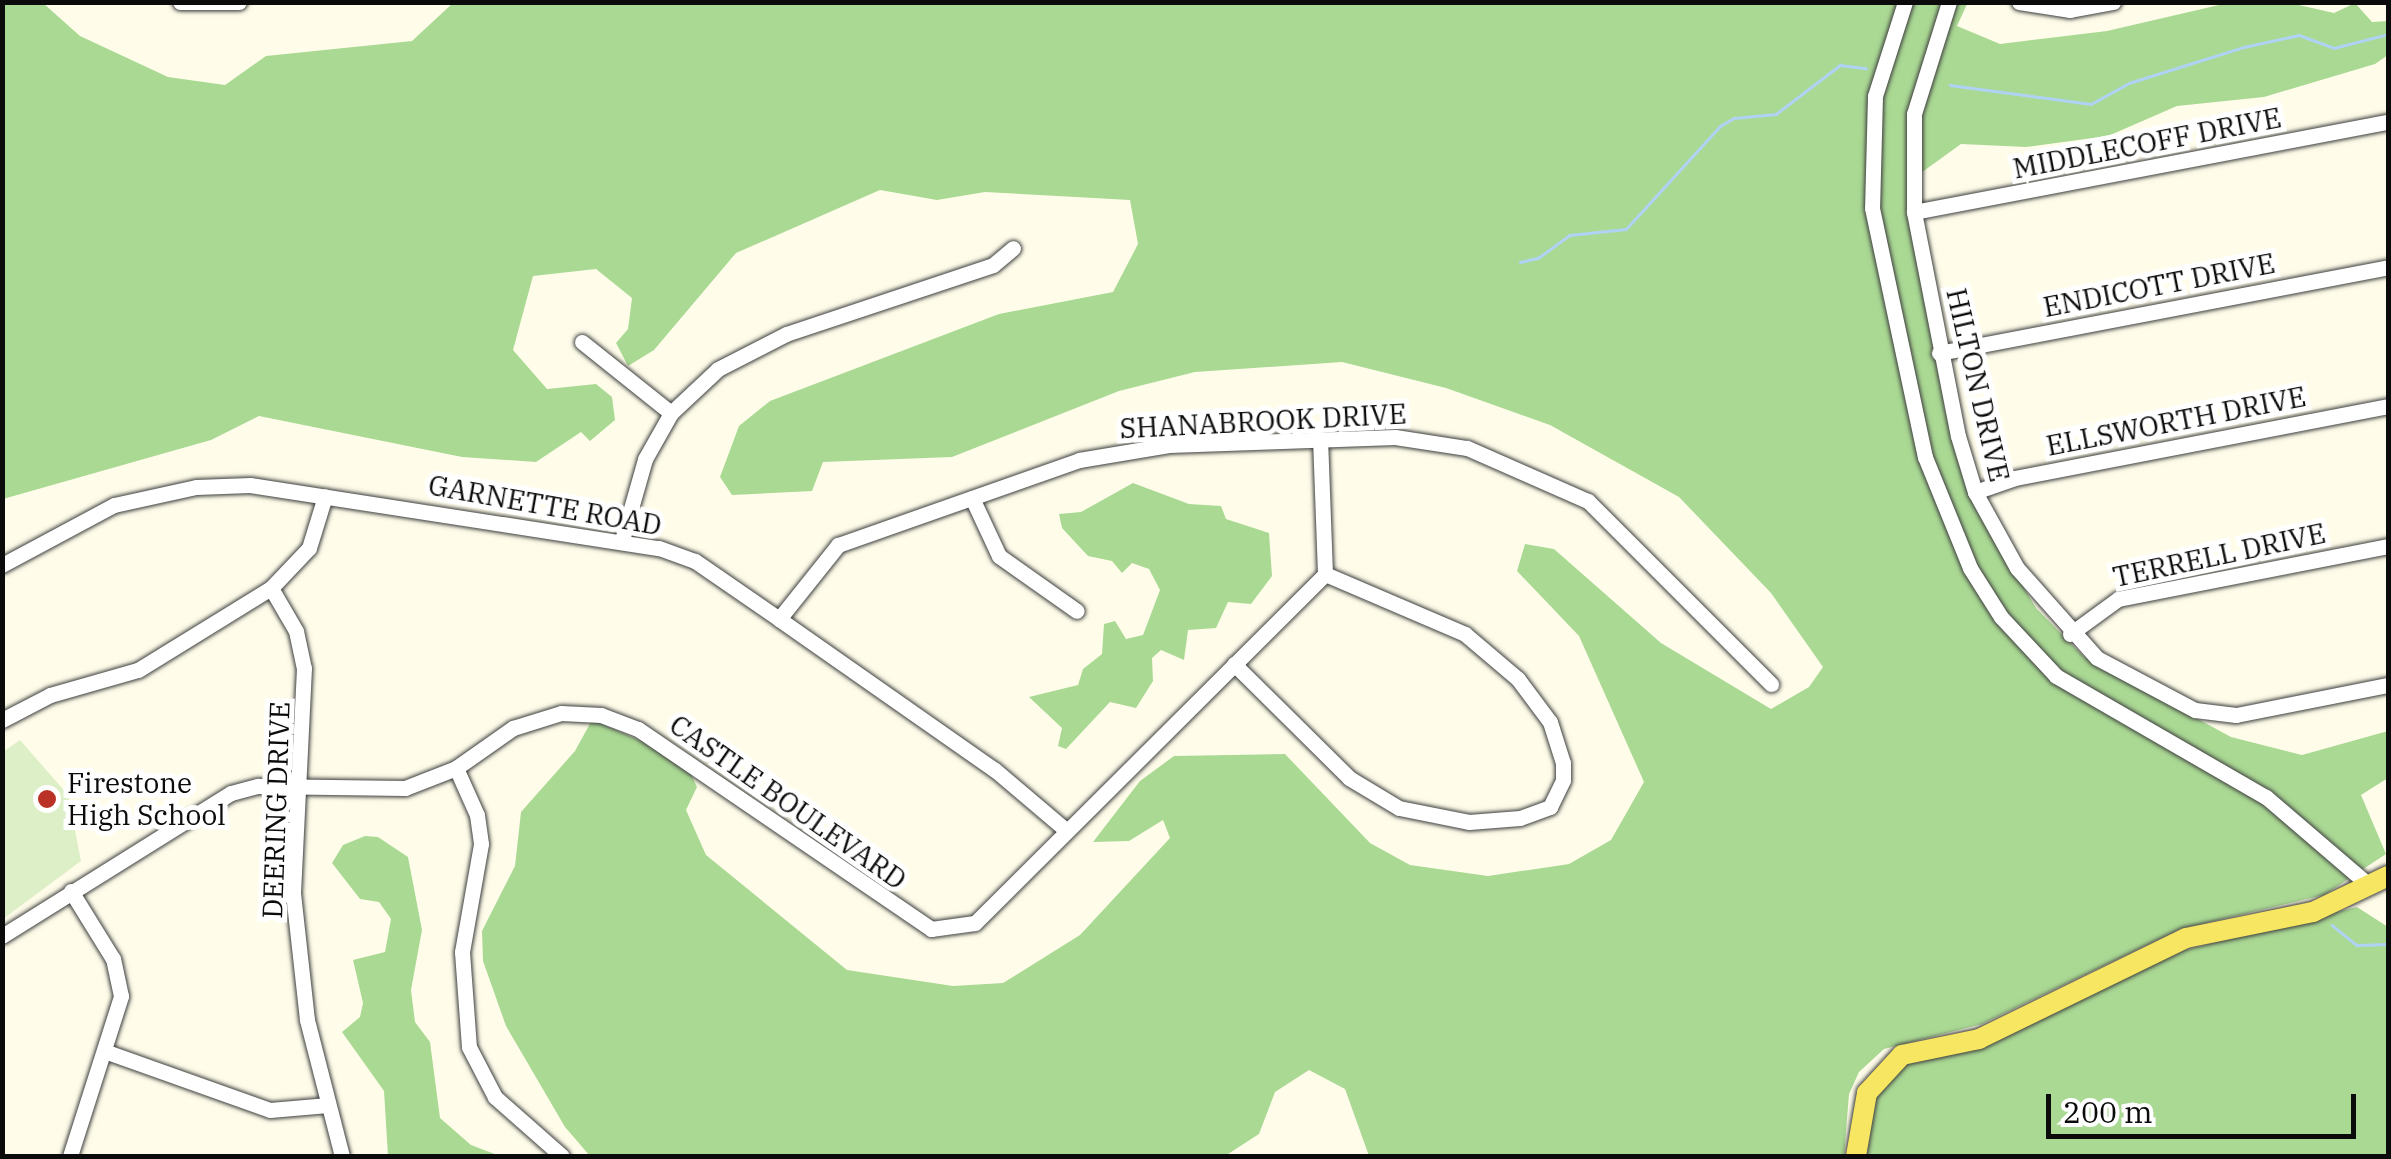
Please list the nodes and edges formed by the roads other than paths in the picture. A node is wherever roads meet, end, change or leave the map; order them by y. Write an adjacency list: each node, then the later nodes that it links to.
1 (180, 2): 2 (street)
2 (239, 2)
3 (1905, 2): 34 (street)
4 (1949, 2): 8 (street, HILTON DRIVE)
5 (2019, 2): 6 (street)
6 (2113, 2)
7 (2388, 122): 8 (street, MIDDLECOFF DRIVE)
8 (1914, 212): 12 (street, HILTON DRIVE)
9 (1013, 248): 14 (street)
10 (2388, 267): 12 (street, ENDICOTT DRIVE)
11 (582, 342): 14 (street)
12 (1939, 353): 16 (street, HILTON DRIVE)
13 (2388, 406): 16 (street, ELLSWORTH DRIVE)
14 (670, 414): 19 (street)
15 (1320, 439): 18 (street, SHANABROOK DRIVE); 22 (street); 28 (street, SHANABROOK DRIVE)
16 (1975, 492): 26 (street, HILTON DRIVE)
17 (325, 496): 19 (street, GARNETTE ROAD); 21 (street, GARNETTE ROAD); 23 (street)
18 (972, 498): 24 (street); 25 (street, SHANABROOK DRIVE)
19 (622, 540): 25 (street, GARNETTE ROAD)
20 (2388, 546): 26 (street, TERRELL DRIVE)
21 (2, 565)
22 (1325, 574): 27 (street, CASTLE BOULEVARD); 27 (street)
23 (271, 588): 30 (street); 32 (street, DEERING DRIVE)
24 (1077, 611)
25 (779, 619): 33 (street, GARNETTE ROAD)
26 (2070, 634): 29 (street, HILTON DRIVE)
27 (1234, 664): 33 (street, CASTLE BOULEVARD)
28 (1771, 684)
29 (2388, 685)
30 (2, 720)
31 (456, 768): 32 (street, CASTLE BOULEVARD); 33 (street, CASTLE BOULEVARD); 41 (street)
32 (298, 787): 35 (street, CASTLE BOULEVARD); 38 (street, DEERING DRIVE)
33 (1067, 831)
34 (2379, 881): 42 (main road)
35 (71, 890): 36 (street, CASTLE BOULEVARD); 37 (street)
36 (2, 936)
37 (107, 1052): 38 (street); 39 (street)
38 (328, 1104): 40 (street, DEERING DRIVE)
39 (70, 1156)
40 (342, 1156)
41 (562, 1156)
42 (1856, 1156)

